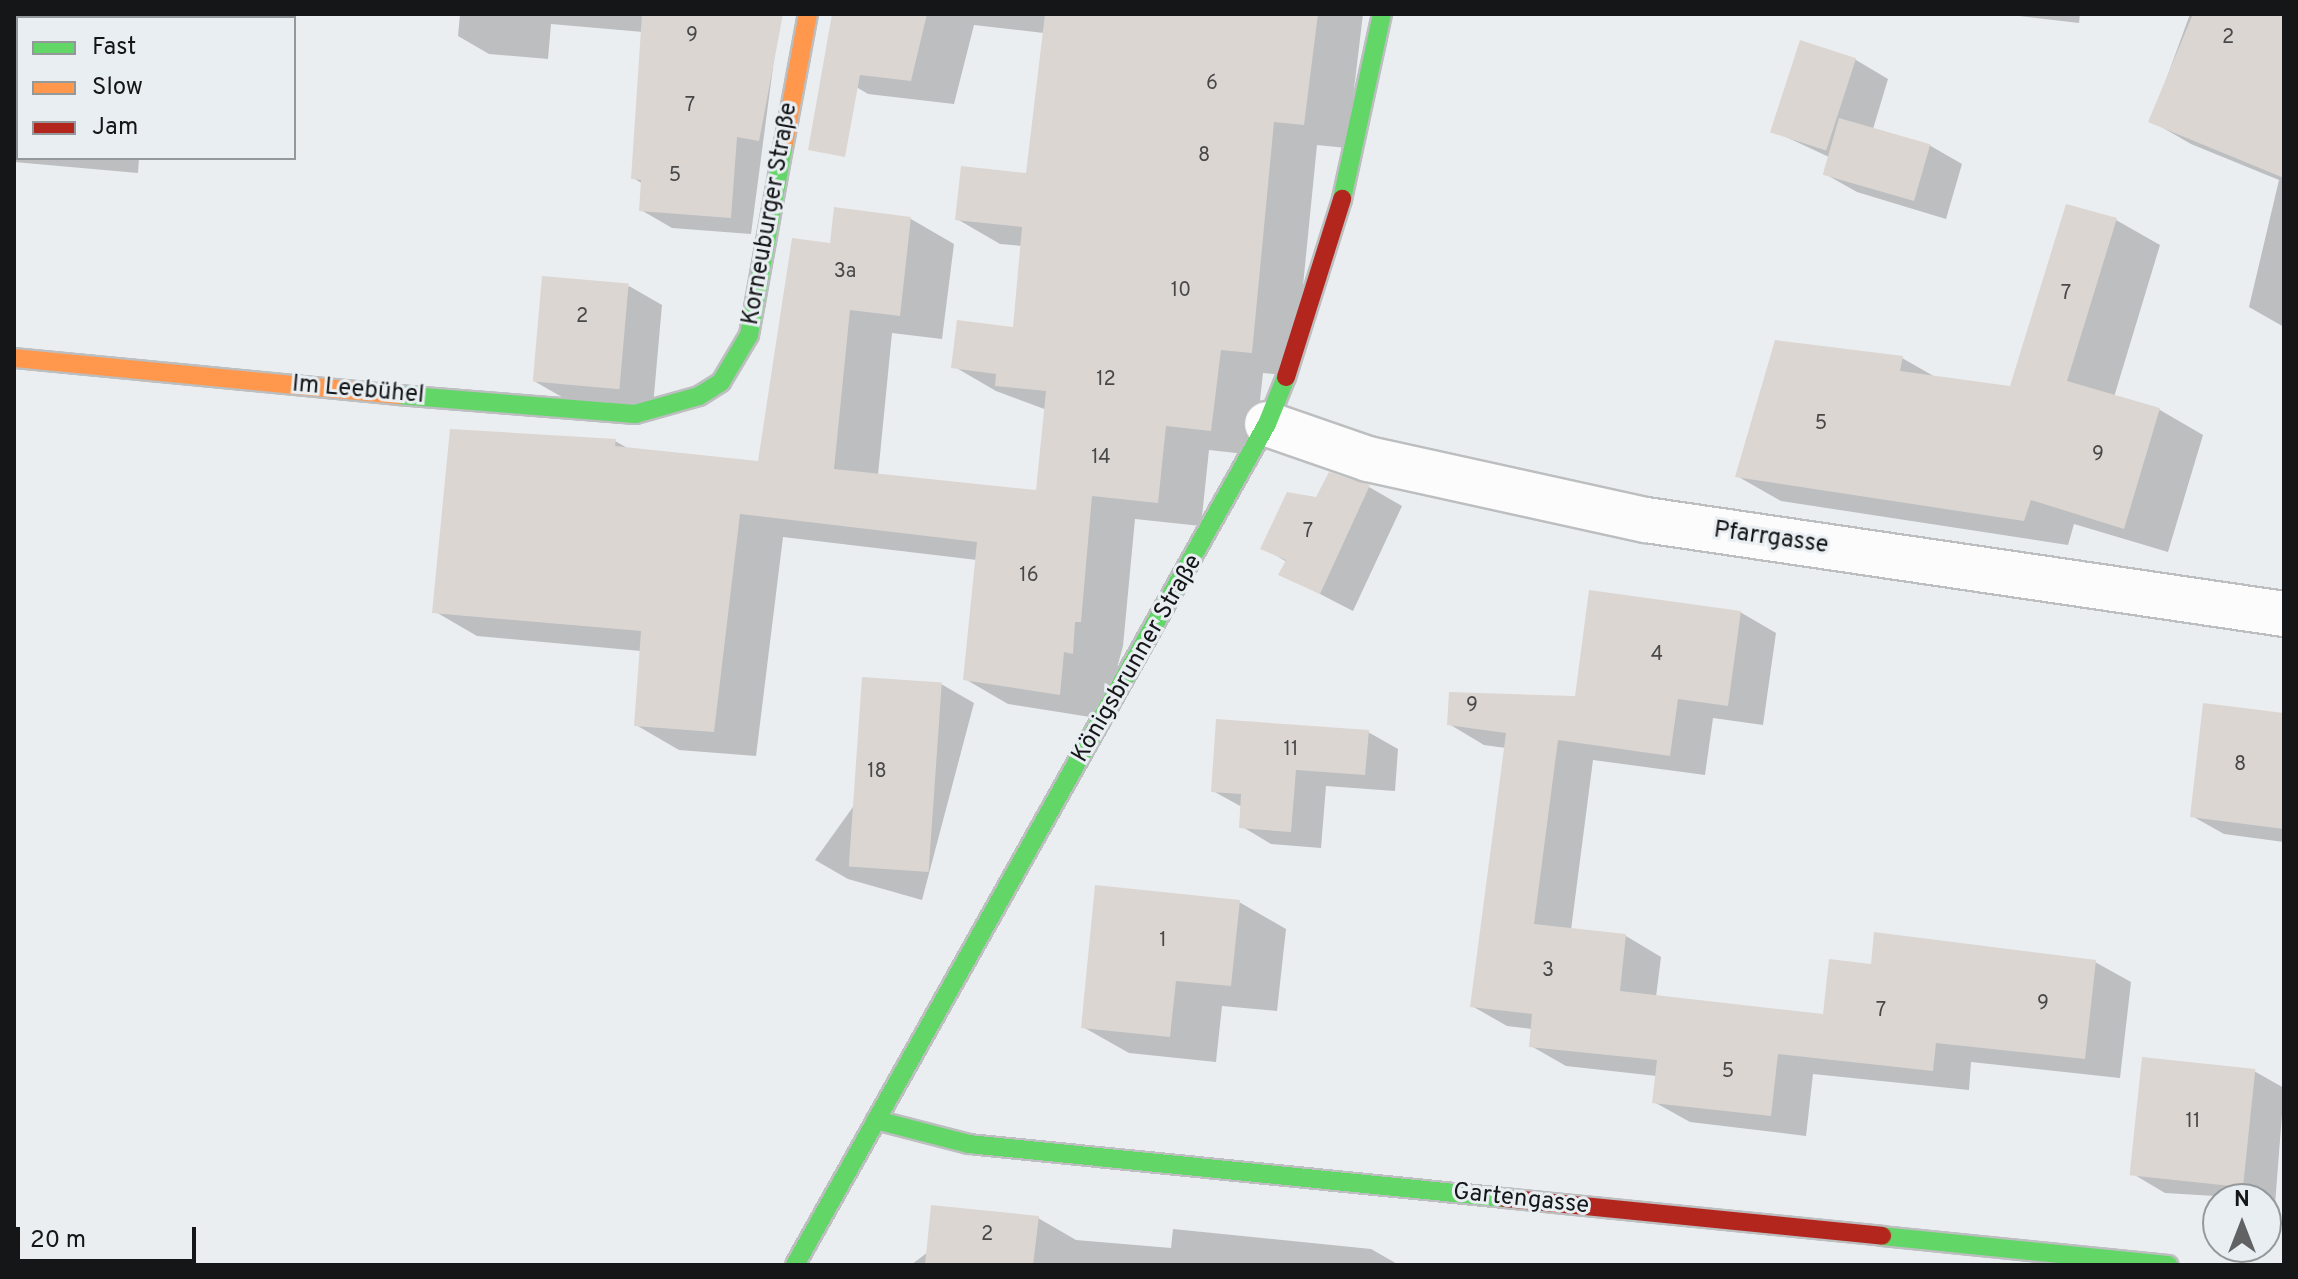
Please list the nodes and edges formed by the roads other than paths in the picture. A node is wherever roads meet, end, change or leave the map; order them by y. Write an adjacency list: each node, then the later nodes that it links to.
1 (808, 14): 4 (street, Korneuburger Straße)
2 (1382, 14): 5 (street, Königsbrunner Straße)
3 (14, 358): 4 (street, Im Leebühel)
4 (699, 396)
5 (1267, 424): 6 (street, Pfarrgasse); 7 (street, Königsbrunner Straße)
6 (2284, 614)
7 (876, 1120): 8 (street, Königsbrunner Straße); 9 (street, Gartengasse)
8 (795, 1265)
9 (2169, 1265)

